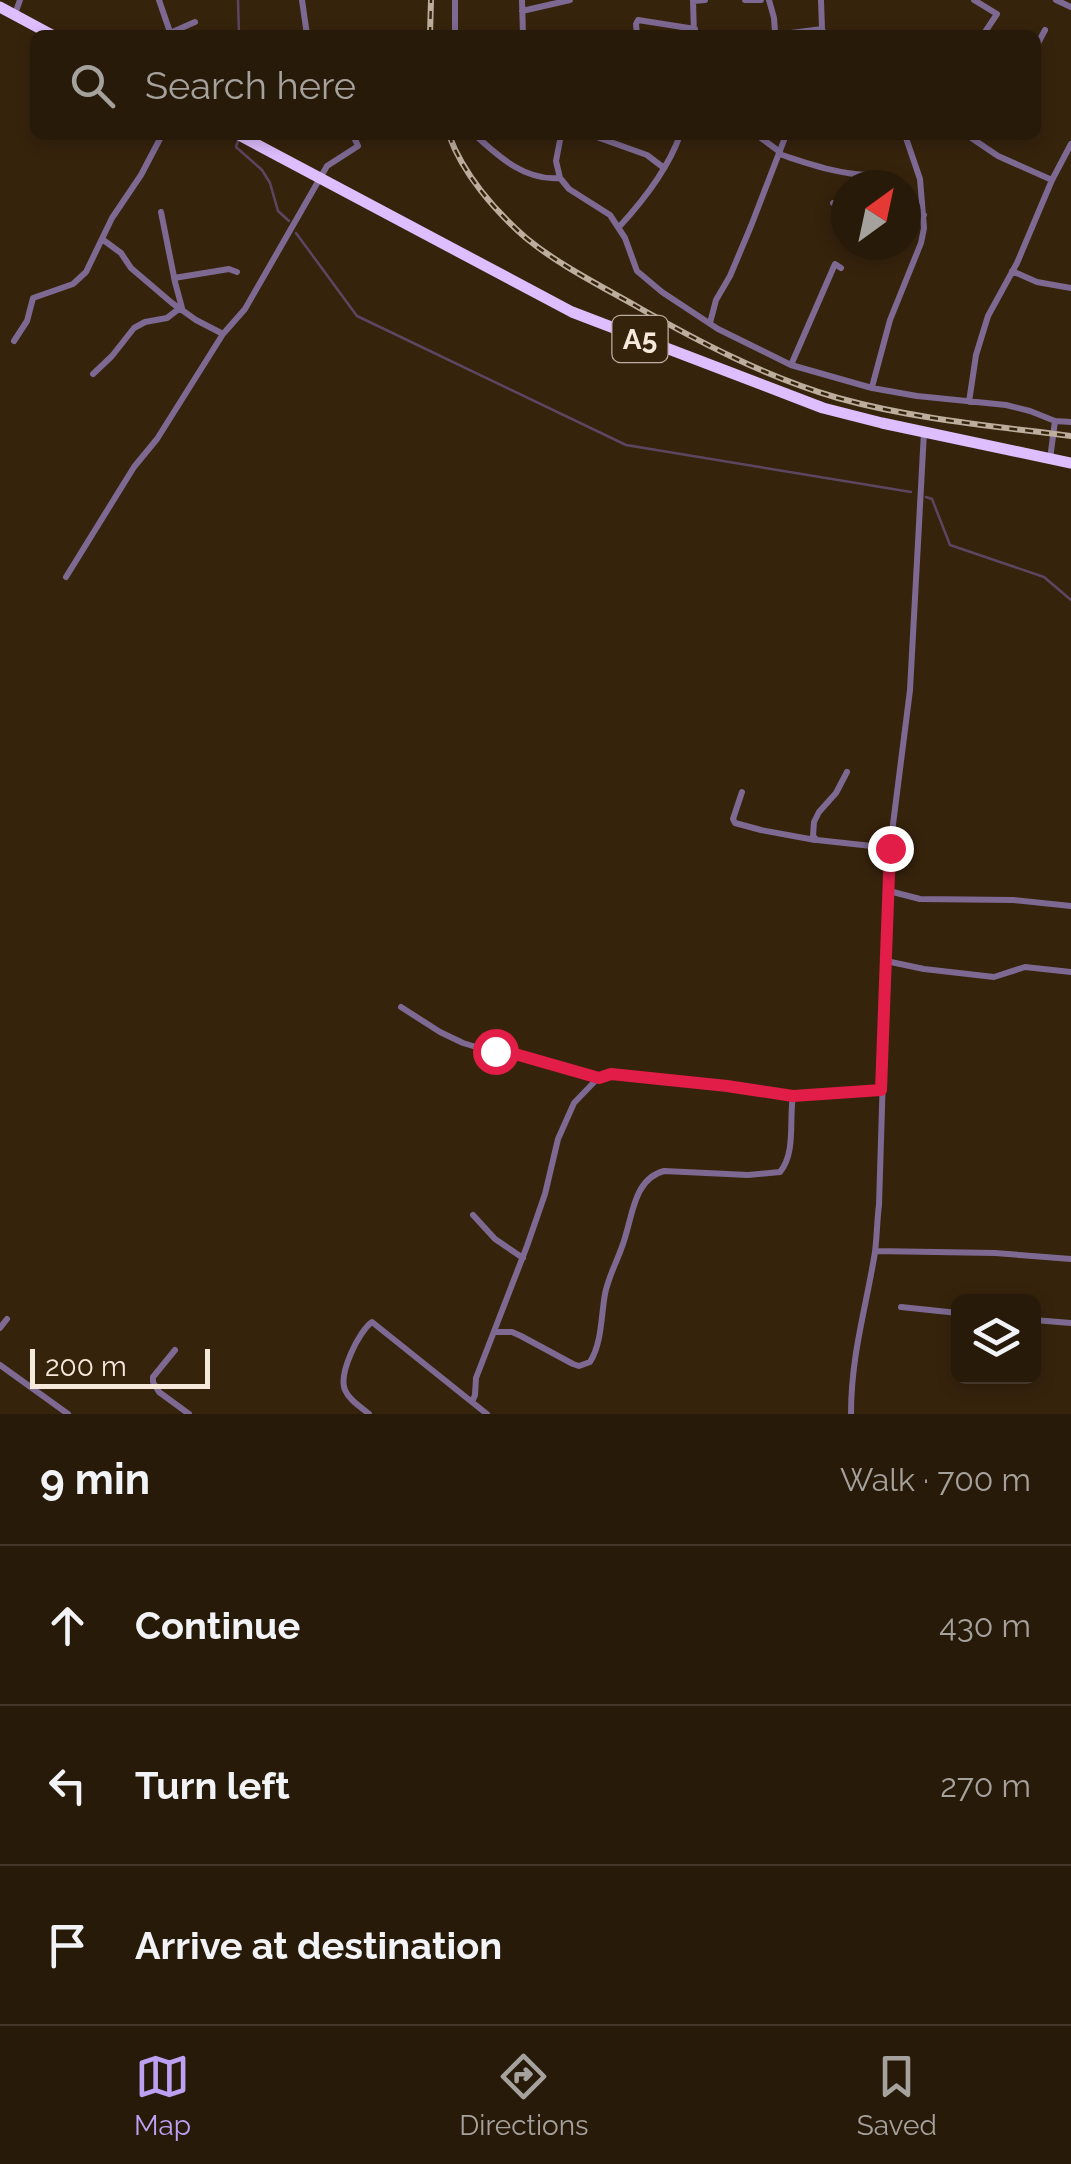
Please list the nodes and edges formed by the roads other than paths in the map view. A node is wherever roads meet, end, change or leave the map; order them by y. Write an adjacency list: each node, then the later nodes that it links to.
1 (20, 0): 17 (street)
2 (160, 0): 20 (street)
3 (302, 0): 22 (street)
4 (455, 0): 23 (street)
5 (522, 0): 16 (street)
6 (570, 0): 16 (street)
7 (705, 0): 13 (street)
8 (745, 0): 9 (street)
9 (765, 0): 28 (street)
10 (822, 0): 29 (street)
11 (974, 0): 30 (street)
12 (1056, 0): 14 (street)
13 (693, 1): 27 (street)
14 (1071, 7)
15 (0, 8): 17 (highway)
16 (522, 11): 24 (street)
17 (15, 15): 19 (highway)
18 (195, 22): 21 (street)
19 (43, 30)
20 (169, 30)
21 (178, 30)
22 (306, 30)
23 (456, 30)
24 (523, 30)
25 (637, 30): 26 (street)
26 (685, 30)
27 (694, 30)
28 (775, 30)
29 (823, 30)
30 (986, 30)
31 (1045, 30): 32 (street)
32 (1041, 38)
33 (160, 140): 55 (street)
34 (249, 140): 48 (highway, A5)
35 (356, 140): 48 (street)
36 (481, 140): 49 (street)
37 (560, 140): 49 (street)
38 (620, 140): 46 (street)
39 (678, 140): 46 (street)
40 (764, 140): 45 (street)
41 (784, 140): 45 (street)
42 (907, 140): 53 (street)
43 (981, 140): 50 (street)
44 (1071, 144): 50 (street)
45 (780, 153): 47 (street); 62 (street)
46 (664, 168): 54 (street)
47 (831, 171)
48 (319, 178): 63 (street); 71 (highway, A5)
49 (560, 178): 54 (street)
50 (1052, 180): 58 (street)
51 (162, 212): 59 (street)
52 (921, 214): 53 (street)
53 (924, 215): 67 (street)
54 (619, 227): 62 (street)
55 (102, 239): 61 (street); 64 (street)
56 (841, 268): 65 (street)
57 (237, 272): 59 (street)
58 (1012, 272): 60 (street); 68 (street)
59 (174, 278): 61 (street)
60 (1071, 288)
61 (181, 309): 63 (street); 66 (street)
62 (710, 323): 65 (street)
63 (223, 334): 74 (street)
64 (14, 341)
65 (791, 365): 67 (street)
66 (92, 374)
67 (872, 388): 68 (street)
68 (968, 402): 69 (street)
69 (1056, 420): 70 (street); 72 (street)
70 (1071, 422)
71 (924, 431): 72 (highway, A5); 78 (street)
72 (1050, 459): 73 (highway, A5)
73 (1071, 463)
74 (66, 577)
75 (847, 772): 77 (street)
76 (742, 792): 77 (street)
77 (817, 840): 78 (street)
78 (890, 848): 79 (street)
79 (889, 891): 80 (street); 81 (street)
80 (1071, 906)
81 (886, 961): 82 (street); 85 (street)
82 (1071, 972)
83 (401, 1008): 84 (street)
84 (599, 1078): 86 (street); 89 (street)
85 (881, 1090): 86 (street); 88 (street)
86 (793, 1096): 97 (street)
87 (473, 1215): 89 (street)
88 (875, 1251): 90 (street); 105 (street)
89 (522, 1258): 97 (street)
90 (1071, 1259)
91 (900, 1307): 92 (street)
92 (951, 1312)
93 (7, 1319): 96 (street)
94 (1041, 1321): 95 (street)
95 (1071, 1323)
96 (0, 1328)
97 (494, 1332): 100 (street)
98 (175, 1350): 102 (street)
99 (0, 1365): 101 (street)
100 (472, 1402): 103 (street); 104 (street)
101 (68, 1414)
102 (188, 1414)
103 (369, 1414)
104 (487, 1414)
105 (851, 1414)

